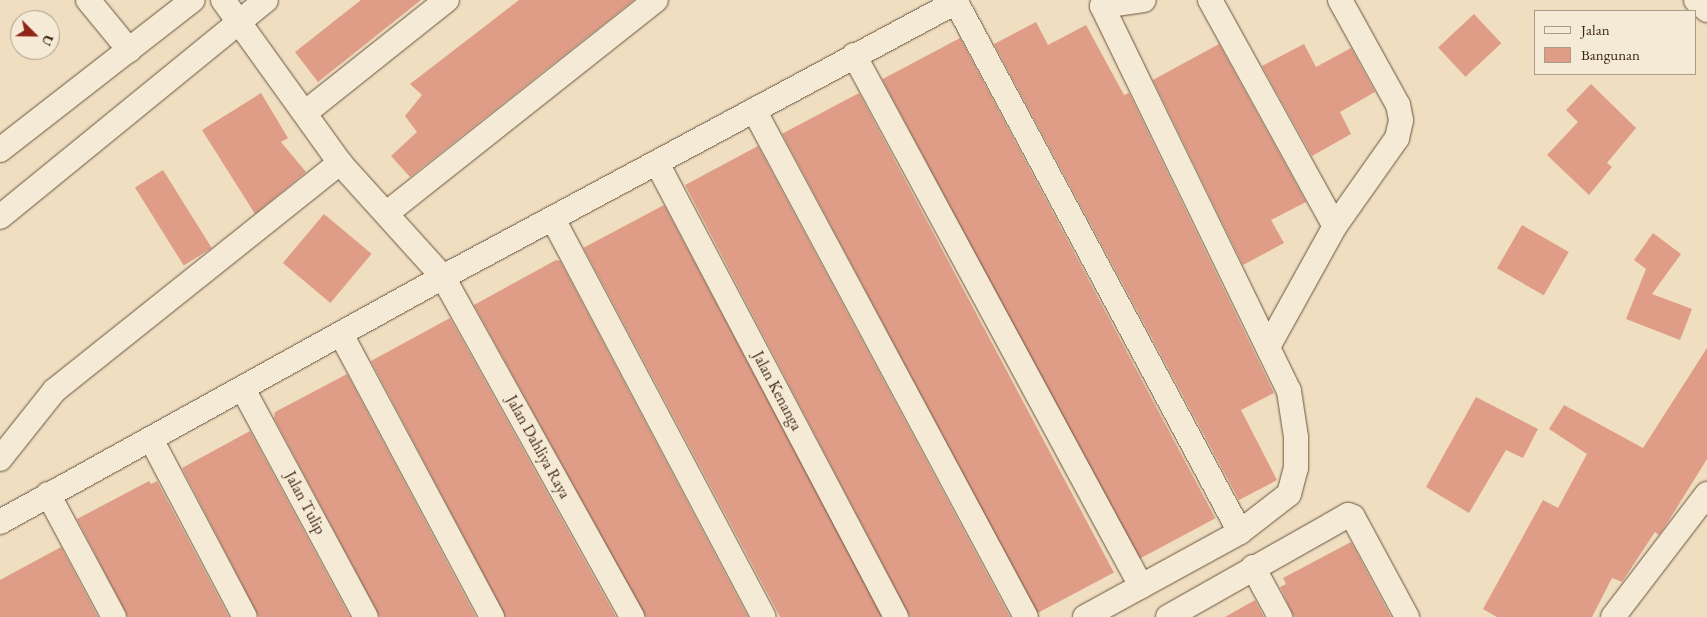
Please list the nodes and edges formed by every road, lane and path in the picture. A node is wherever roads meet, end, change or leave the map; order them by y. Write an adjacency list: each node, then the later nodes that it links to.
1 (88, 0): 13 (street)
2 (194, 0): 13 (street)
3 (224, 0): 12 (street, Jalan Dahliya Raya)
4 (266, 0): 12 (street)
5 (446, 0): 16 (street)
6 (656, 0): 20 (street)
7 (1144, 0): 26 (street)
8 (1210, 0): 23 (street)
9 (1340, 0): 23 (street)
10 (1696, 0): 11 (street)
11 (1707, 10)
12 (238, 22): 16 (street, Jalan Dahliya Raya); 21 (street)
13 (129, 50): 17 (street)
14 (854, 55): 15 (street); 33 (street); 35 (street)
15 (754, 110): 19 (street); 43 (street)
16 (306, 112): 18 (street, Jalan Dahliya Raya)
17 (0, 150)
18 (340, 163): 20 (street, Jalan Dahliya Raya); 29 (street)
19 (658, 165): 22 (street); 42 (street, Jalan Kenanga)
20 (387, 213): 24 (street, Jalan Dahliya Raya)
21 (0, 217)
22 (553, 219): 24 (street); 41 (street)
23 (1336, 226): 26 (street)
24 (443, 277): 25 (street); 40 (street, Jalan Dahliya Raya)
25 (342, 336): 27 (street); 39 (street)
26 (1268, 347): 33 (street)
27 (243, 389): 28 (street); 38 (street, Jalan Tulip)
28 (151, 439): 30 (street); 37 (street)
29 (0, 459)
30 (48, 494): 32 (street); 36 (street)
31 (1707, 494): 48 (street)
32 (0, 522)
33 (1240, 532): 35 (street)
34 (1253, 567): 45 (street); 46 (street); 47 (street)
35 (1141, 586): 44 (street)
36 (114, 617)
37 (245, 617)
38 (366, 617)
39 (492, 617)
40 (632, 617)
41 (764, 617)
42 (896, 617)
43 (1026, 617)
44 (1085, 617)
45 (1168, 617)
46 (1280, 617)
47 (1407, 617)
48 (1613, 617)

